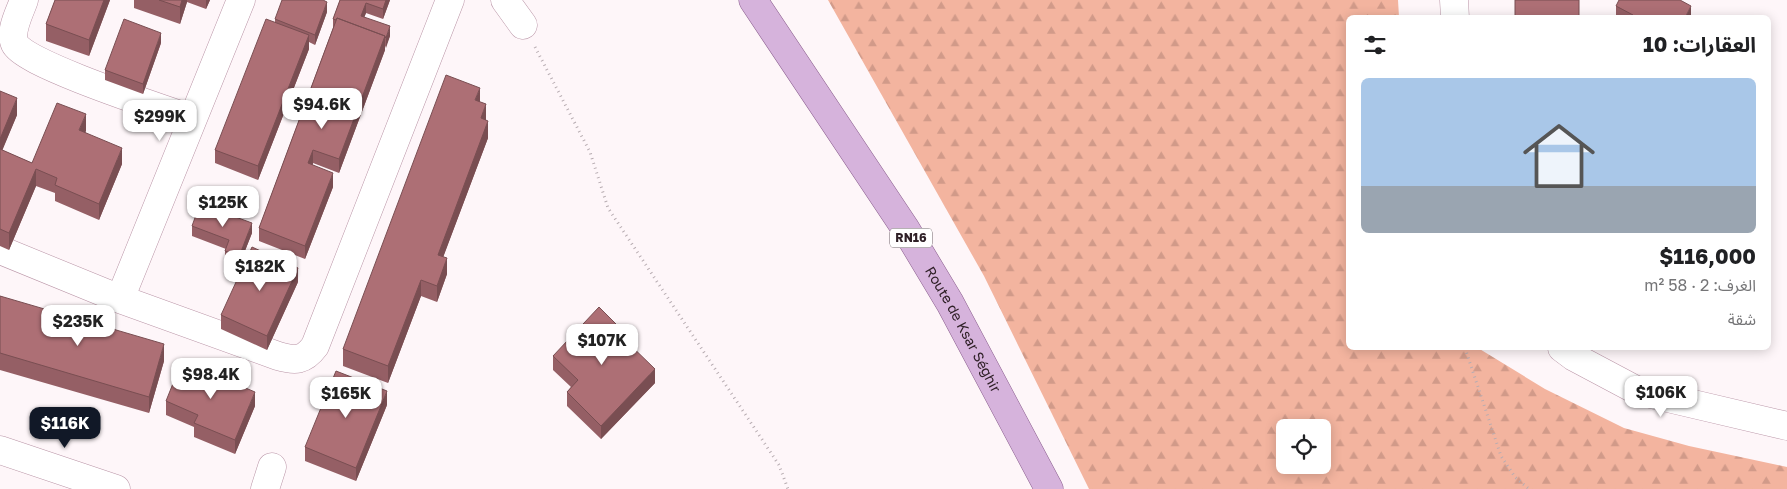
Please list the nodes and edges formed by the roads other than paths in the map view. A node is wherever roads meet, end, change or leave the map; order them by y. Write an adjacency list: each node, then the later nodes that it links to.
1 (24, 0): 9 (street)
2 (241, 0): 9 (street)
3 (450, 0): 11 (street)
4 (505, 0): 8 (street)
5 (753, 0): 17 (main road, Route de Ksar Séghir / RN16)
6 (1454, 0): 7 (street)
7 (1455, 15)
8 (523, 25)
9 (192, 119): 11 (street)
10 (0, 250): 11 (street)
11 (120, 299)
12 (1565, 350): 13 (street)
13 (1787, 426)
14 (0, 450): 15 (street)
15 (51, 478): 16 (street)
16 (116, 489)
17 (1048, 489)

